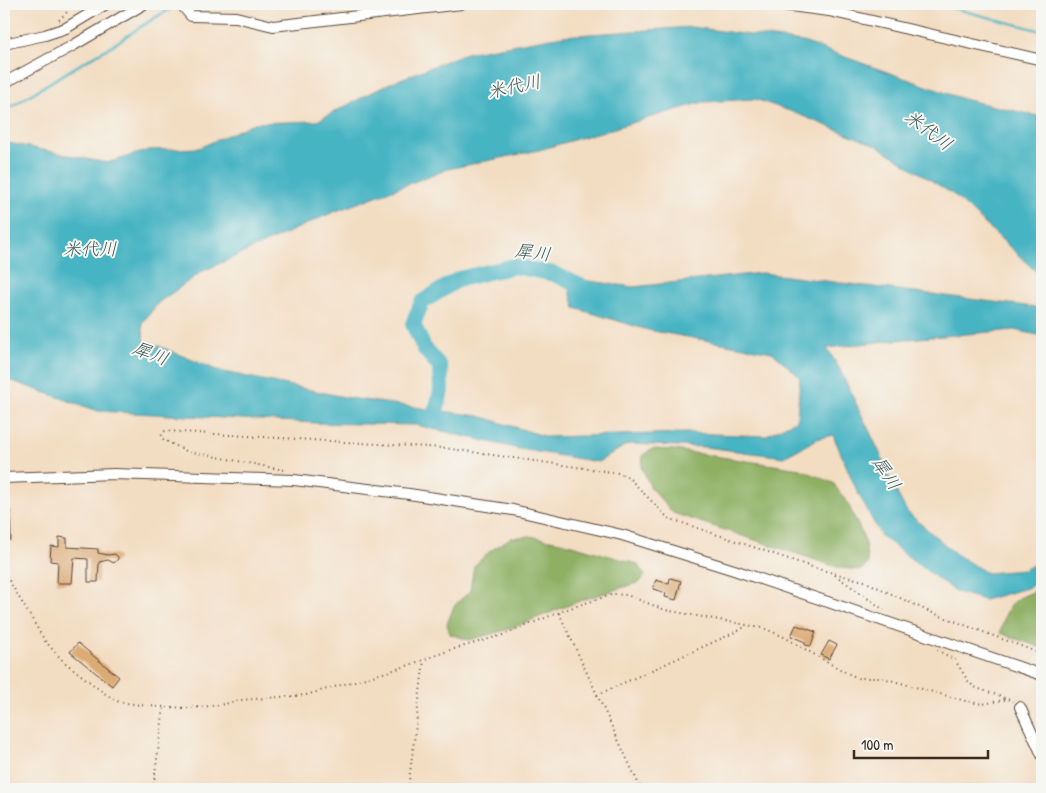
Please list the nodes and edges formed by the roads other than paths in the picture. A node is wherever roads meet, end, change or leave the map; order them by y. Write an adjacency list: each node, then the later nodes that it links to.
1 (106, 4): 6 (street)
2 (144, 4): 8 (street)
3 (461, 4): 5 (street)
4 (774, 4): 7 (street)
5 (182, 6)
6 (4, 44)
7 (1042, 60)
8 (4, 83)
9 (4, 478): 10 (street)
10 (1042, 676)
11 (1020, 707): 12 (street)
12 (1042, 755)

